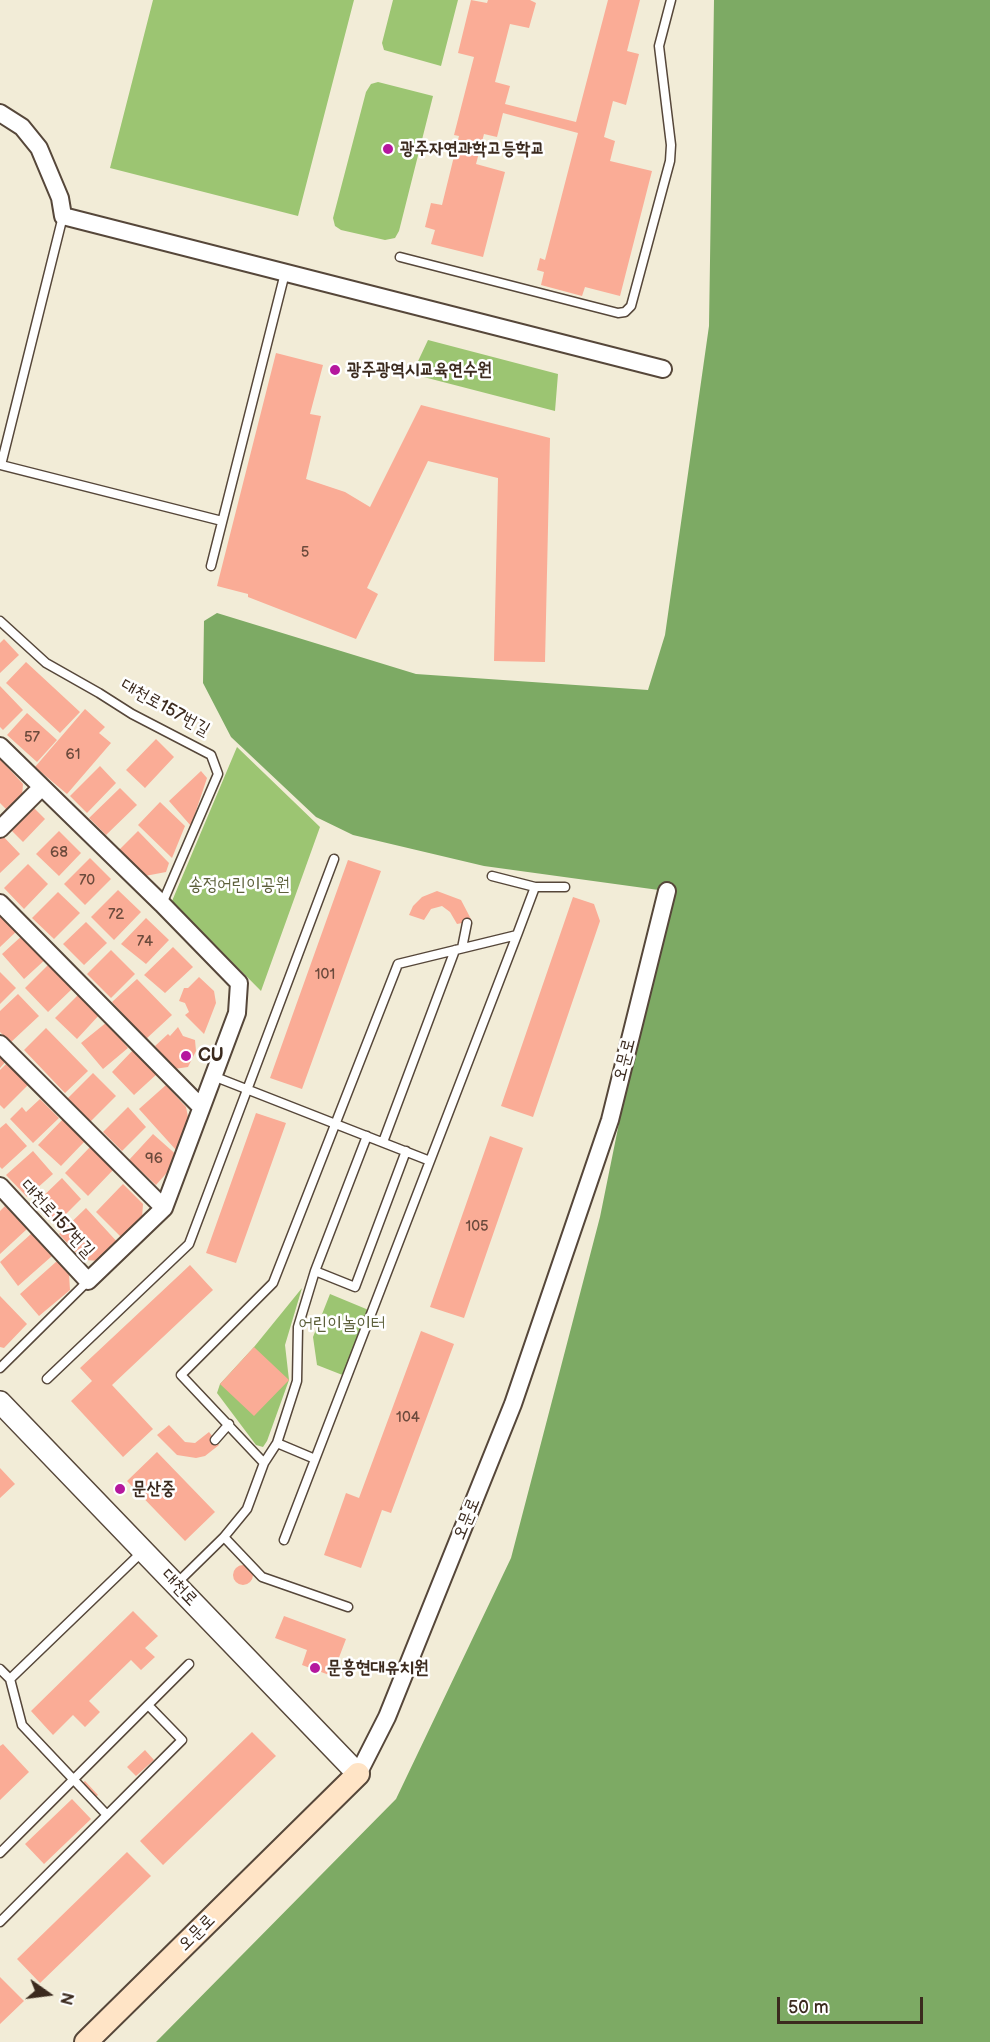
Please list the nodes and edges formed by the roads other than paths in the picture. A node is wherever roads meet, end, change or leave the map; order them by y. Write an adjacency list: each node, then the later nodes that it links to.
1 (671, 0): 4 (lane)
2 (0, 113): 3 (street)
3 (63, 216): 5 (street); 7 (lane)
4 (400, 257)
5 (285, 273): 6 (street); 7 (lane)
6 (663, 369)
7 (222, 521): 8 (lane)
8 (211, 566)
9 (0, 621): 19 (lane, 대천로157번길)
10 (0, 746): 11 (street, 대천로157번길)
11 (41, 788): 12 (street); 19 (street, 대천로157번길)
12 (0, 829)
13 (334, 859): 25 (lane)
14 (492, 876): 15 (lane)
15 (536, 887): 16 (lane); 21 (lane)
16 (565, 887)
17 (666, 891): 53 (street, 오문로)
18 (0, 903): 26 (street)
19 (162, 904): 24 (street, 대천로157번길)
20 (467, 923): 22 (lane)
21 (517, 935): 22 (lane); 31 (lane)
22 (458, 949): 27 (lane); 29 (lane)
23 (0, 1044): 33 (street)
24 (213, 1076): 25 (lane); 26 (street, 대천로157번길)
25 (249, 1090): 27 (lane); 37 (lane)
26 (201, 1107): 33 (street, 대천로157번길)
27 (335, 1124): 28 (lane); 39 (lane)
28 (367, 1136): 29 (lane); 34 (lane)
29 (383, 1142): 30 (lane)
30 (406, 1151): 31 (lane); 34 (lane)
31 (430, 1161): 42 (lane)
32 (0, 1185): 35 (street, 대천로157번길)
33 (164, 1208): 35 (street, 대천로157번길)
34 (315, 1271): 41 (lane)
35 (88, 1281): 36 (lane)
36 (0, 1368)
37 (47, 1379)
38 (0, 1402): 46 (street, 대천로)
39 (229, 1424): 40 (lane); 43 (lane)
40 (215, 1440)
41 (277, 1443): 42 (lane); 43 (lane)
42 (315, 1459): 45 (lane)
43 (264, 1463): 44 (lane)
44 (224, 1537): 47 (lane); 48 (lane)
45 (284, 1540)
46 (143, 1551): 47 (street, 대천로); 51 (lane)
47 (176, 1584): 53 (street, 대천로)
48 (348, 1607)
49 (189, 1664): 52 (lane)
50 (0, 1669): 51 (lane)
51 (10, 1679): 54 (lane)
52 (148, 1705): 54 (lane); 55 (lane)
53 (358, 1774): 58 (main road, 오문로)
54 (74, 1779): 55 (lane); 56 (lane)
55 (107, 1815): 57 (lane)
56 (0, 1853)
57 (0, 1922)
58 (86, 2042)

